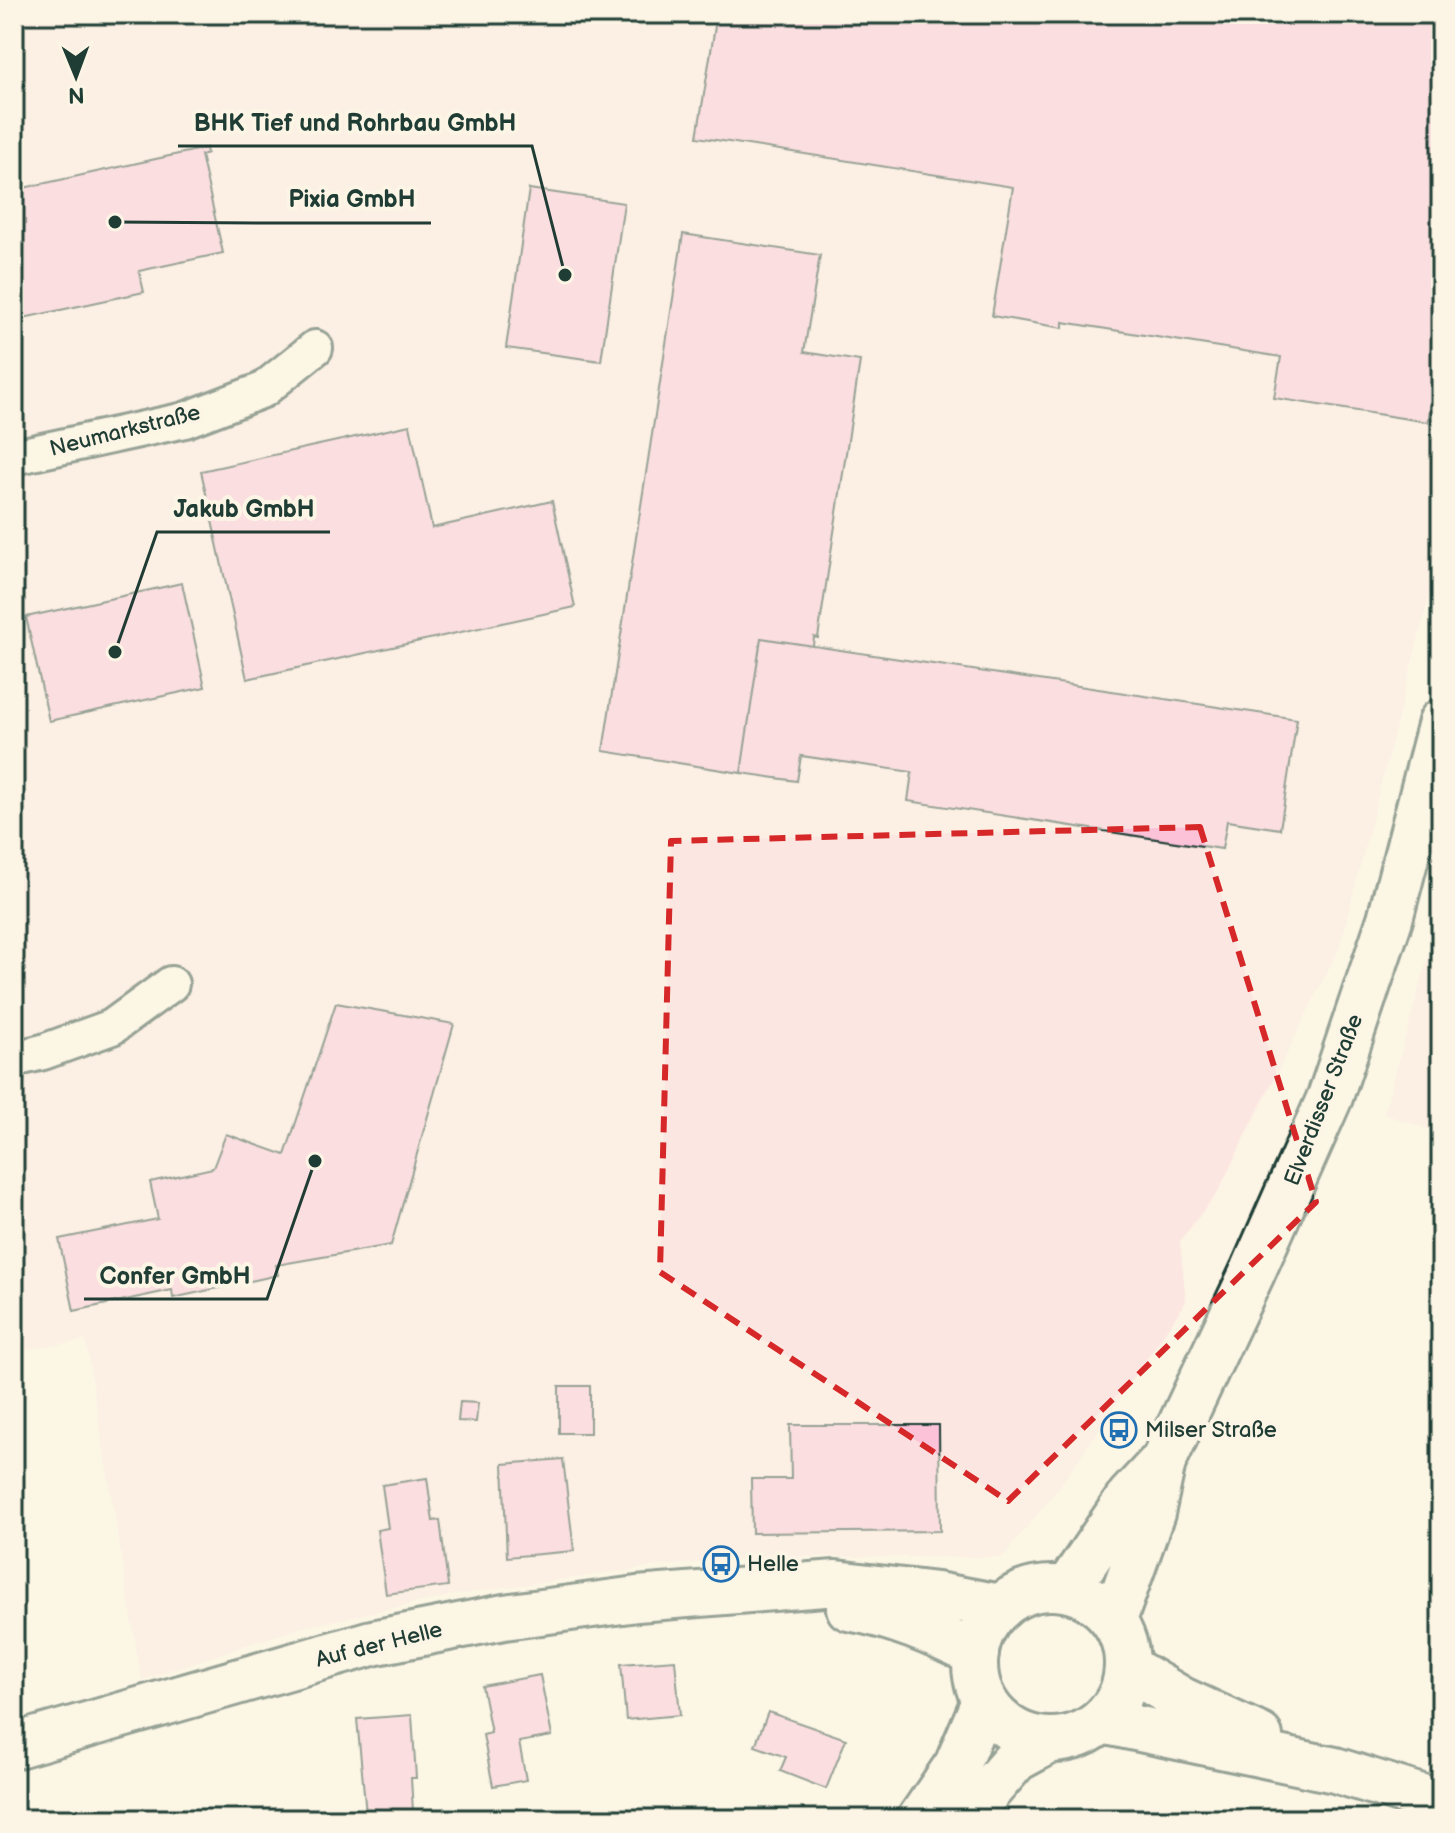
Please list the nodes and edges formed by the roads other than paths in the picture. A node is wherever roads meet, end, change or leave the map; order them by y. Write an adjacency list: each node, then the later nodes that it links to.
1 (315, 348): 2 (street, Neumarkstraße)
2 (14, 457)
3 (1441, 722): 6 (main road, Elverdisser Straße)
4 (171, 984): 5 (street)
5 (14, 1059)
6 (1163, 1462): 7 (main road, Elverdisser Straße); 10 (main road, Elverdisser Straße)
7 (1067, 1589): 9 (main road); 10 (main road)
8 (753, 1590): 9 (main road, Auf der Helle); 11 (main road, Auf der Helle); 16 (main road, Auf der Helle)
9 (1001, 1607): 11 (main road)
10 (1114, 1620): 12 (main road)
11 (976, 1654): 13 (main road)
12 (1128, 1668): 14 (main road); 17 (main road)
13 (984, 1701): 15 (main road); 19 (main road)
14 (1102, 1721): 15 (main road); 17 (main road)
15 (1051, 1740): 20 (main road)
16 (14, 1746)
17 (1335, 1770): 18 (main road)
18 (1441, 1803)
19 (920, 1819)
20 (964, 1819)

